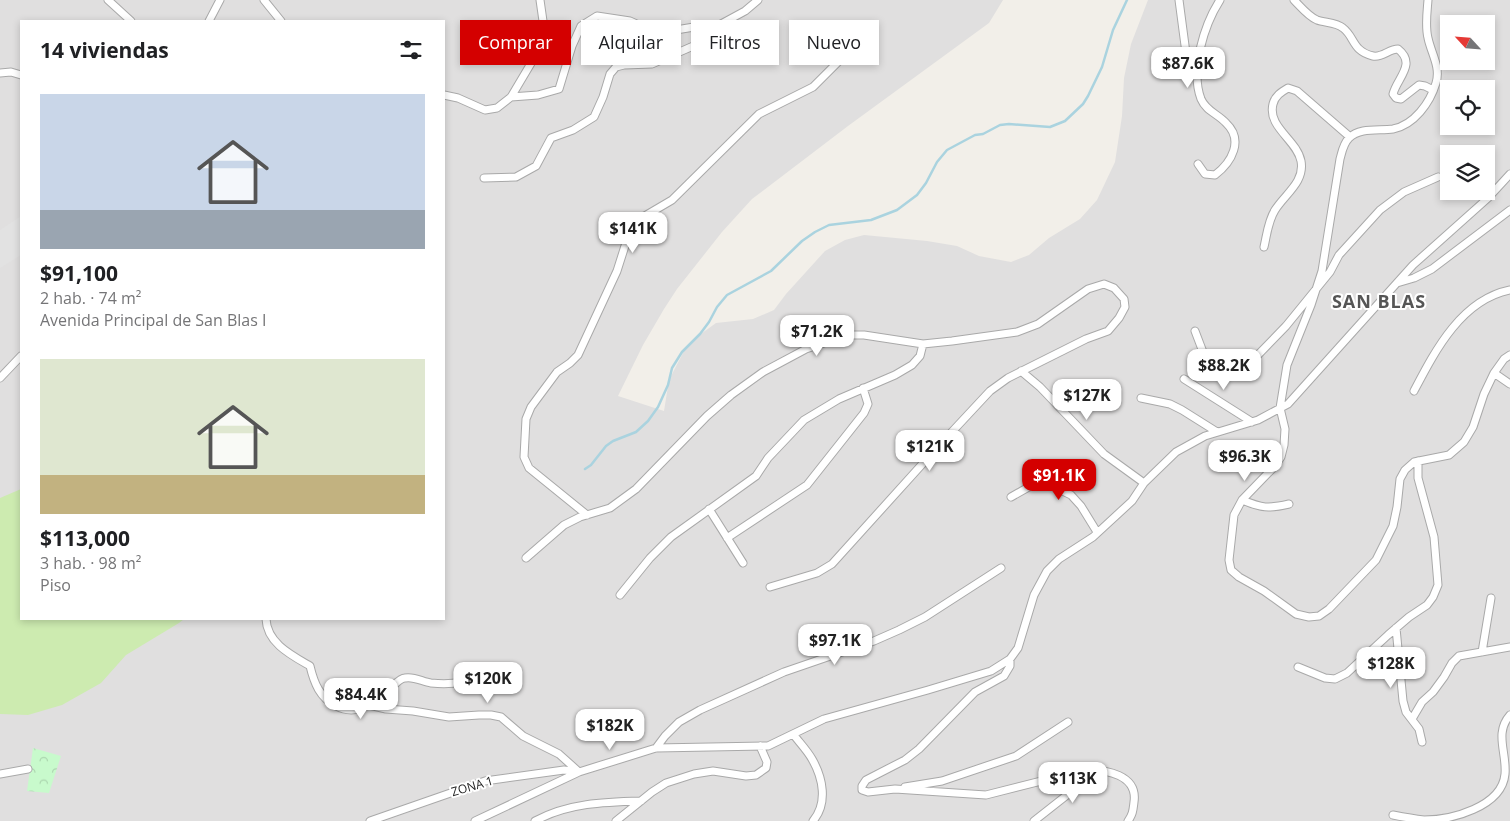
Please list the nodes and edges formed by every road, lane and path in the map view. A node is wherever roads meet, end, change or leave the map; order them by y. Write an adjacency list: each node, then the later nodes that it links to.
1 (108, 0): 10 (street)
2 (220, 0): 11 (street)
3 (264, 0): 12 (street)
4 (540, 0): 22 (street)
5 (758, 0): 13 (street)
6 (1179, 0): 18 (street)
7 (1220, 0): 18 (street)
8 (1294, 0): 20 (street)
9 (1428, 0): 20 (street)
10 (130, 20)
11 (210, 20)
12 (280, 20)
13 (728, 20)
14 (691, 28): 22 (street)
15 (691, 47): 27 (street)
16 (835, 65): 54 (street)
17 (0, 73): 19 (street)
18 (1198, 73): 24 (street)
19 (20, 75)
20 (1433, 90): 23 (street)
21 (445, 95): 22 (street)
22 (511, 97)
23 (1350, 137): 29 (street); 31 (street)
24 (1198, 164)
25 (1510, 174): 30 (street)
26 (1438, 177): 31 (street)
27 (484, 178)
28 (1510, 210): 30 (street)
29 (1264, 247)
30 (1397, 283): 45 (street)
31 (1316, 289): 33 (street); 45 (street)
32 (1510, 290): 43 (street)
33 (1195, 332)
34 (923, 344): 37 (street); 42 (street); 54 (street)
35 (1510, 355): 38 (street)
36 (20, 357): 39 (street)
37 (1021, 372): 49 (street); 60 (street)
38 (1494, 373): 41 (street); 48 (street)
39 (0, 378)
40 (1184, 379): 46 (street)
41 (1510, 384)
42 (863, 388): 53 (street); 56 (street)
43 (1414, 390)
44 (1141, 398): 47 (street)
45 (1280, 408): 46 (street); 51 (street)
46 (1252, 422): 47 (street)
47 (1217, 432): 49 (street)
48 (1418, 461): 51 (street); 64 (street)
49 (1144, 483): 55 (street)
50 (1011, 497): 55 (street)
51 (1242, 500): 52 (street)
52 (1289, 504)
53 (708, 509): 56 (street); 61 (street)
54 (587, 515): 57 (street)
55 (1097, 532): 67 (street)
56 (727, 538): 58 (street)
57 (526, 558)
58 (743, 563)
59 (1001, 568): 77 (street)
60 (770, 587)
61 (620, 595)
62 (1491, 598): 66 (street)
63 (266, 620): 70 (street)
64 (1396, 628): 68 (street); 72 (street)
65 (1510, 647): 66 (street)
66 (1482, 652): 72 (street)
67 (1010, 659): 74 (street); 82 (street)
68 (1298, 667)
69 (508, 672): 70 (street)
70 (368, 705): 80 (street)
71 (1510, 715): 84 (street)
72 (1412, 720): 75 (street)
73 (1068, 722): 82 (street)
74 (793, 734): 76 (street); 89 (street)
75 (1422, 742)
76 (760, 746): 77 (street); 83 (street)
77 (656, 748): 80 (street)
78 (28, 769): 81 (street)
79 (1085, 770): 82 (street); 90 (street); 91 (street)
80 (579, 772): 85 (street, ZONA 1); 86 (street)
81 (0, 774)
82 (895, 789)
83 (641, 801): 87 (street); 88 (street)
84 (1393, 816)
85 (370, 821)
86 (475, 821)
87 (535, 821)
88 (616, 821)
89 (812, 821)
90 (1034, 821)
91 (1128, 821)

